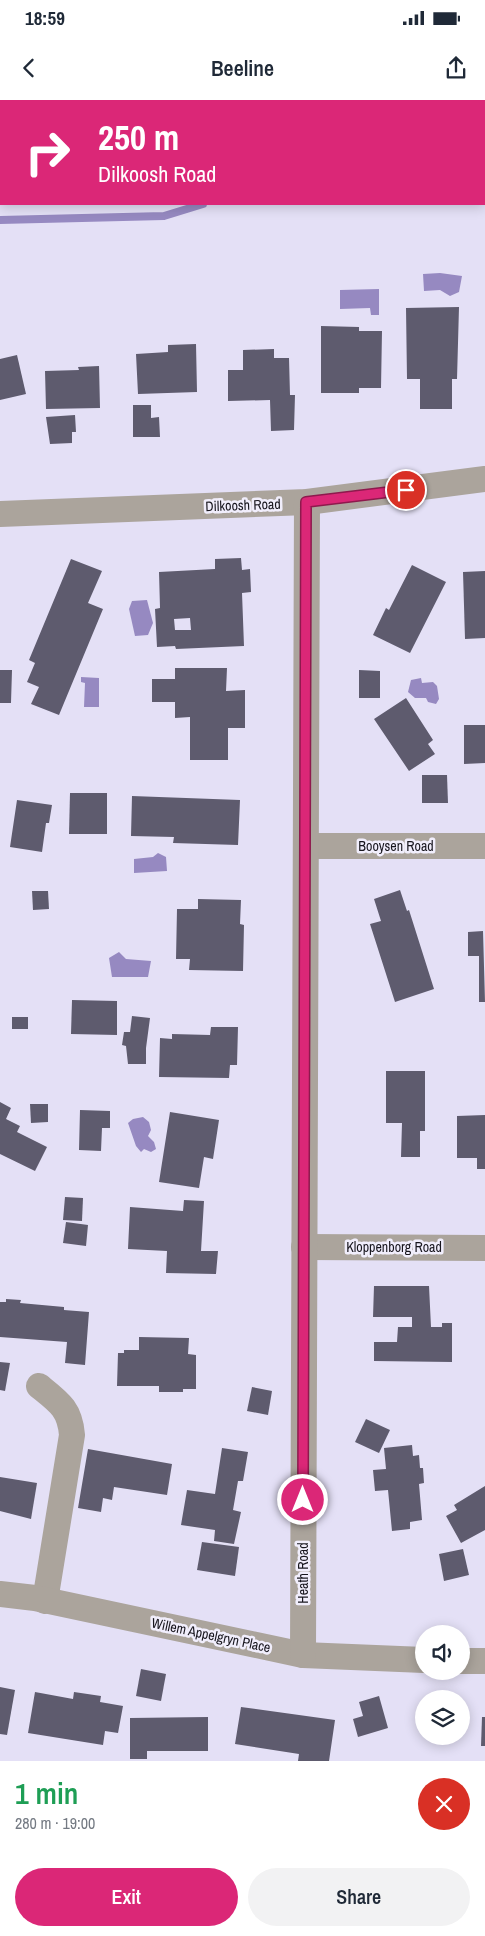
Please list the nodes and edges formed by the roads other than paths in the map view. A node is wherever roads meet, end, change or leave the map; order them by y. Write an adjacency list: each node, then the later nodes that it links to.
1 (485, 479): 2 (street, Dilkoosh Road)
2 (306, 502): 3 (street, Dilkoosh Road); 4 (street, Heath Road)
3 (0, 514)
4 (306, 846): 5 (street, Booysen Road); 6 (street, Heath Road)
5 (485, 846)
6 (304, 1247): 7 (street, Kloppenborg Road); 11 (street, Heath Road)
7 (485, 1248)
8 (39, 1386): 10 (street)
9 (0, 1594): 10 (street, Willem Appelgryn Place)
10 (45, 1601): 11 (street, Willem Appelgryn Place)
11 (303, 1655): 12 (street, Willem Appelgryn Place)
12 (415, 1660)
13 (470, 1661): 14 (street)
14 (485, 1661)

